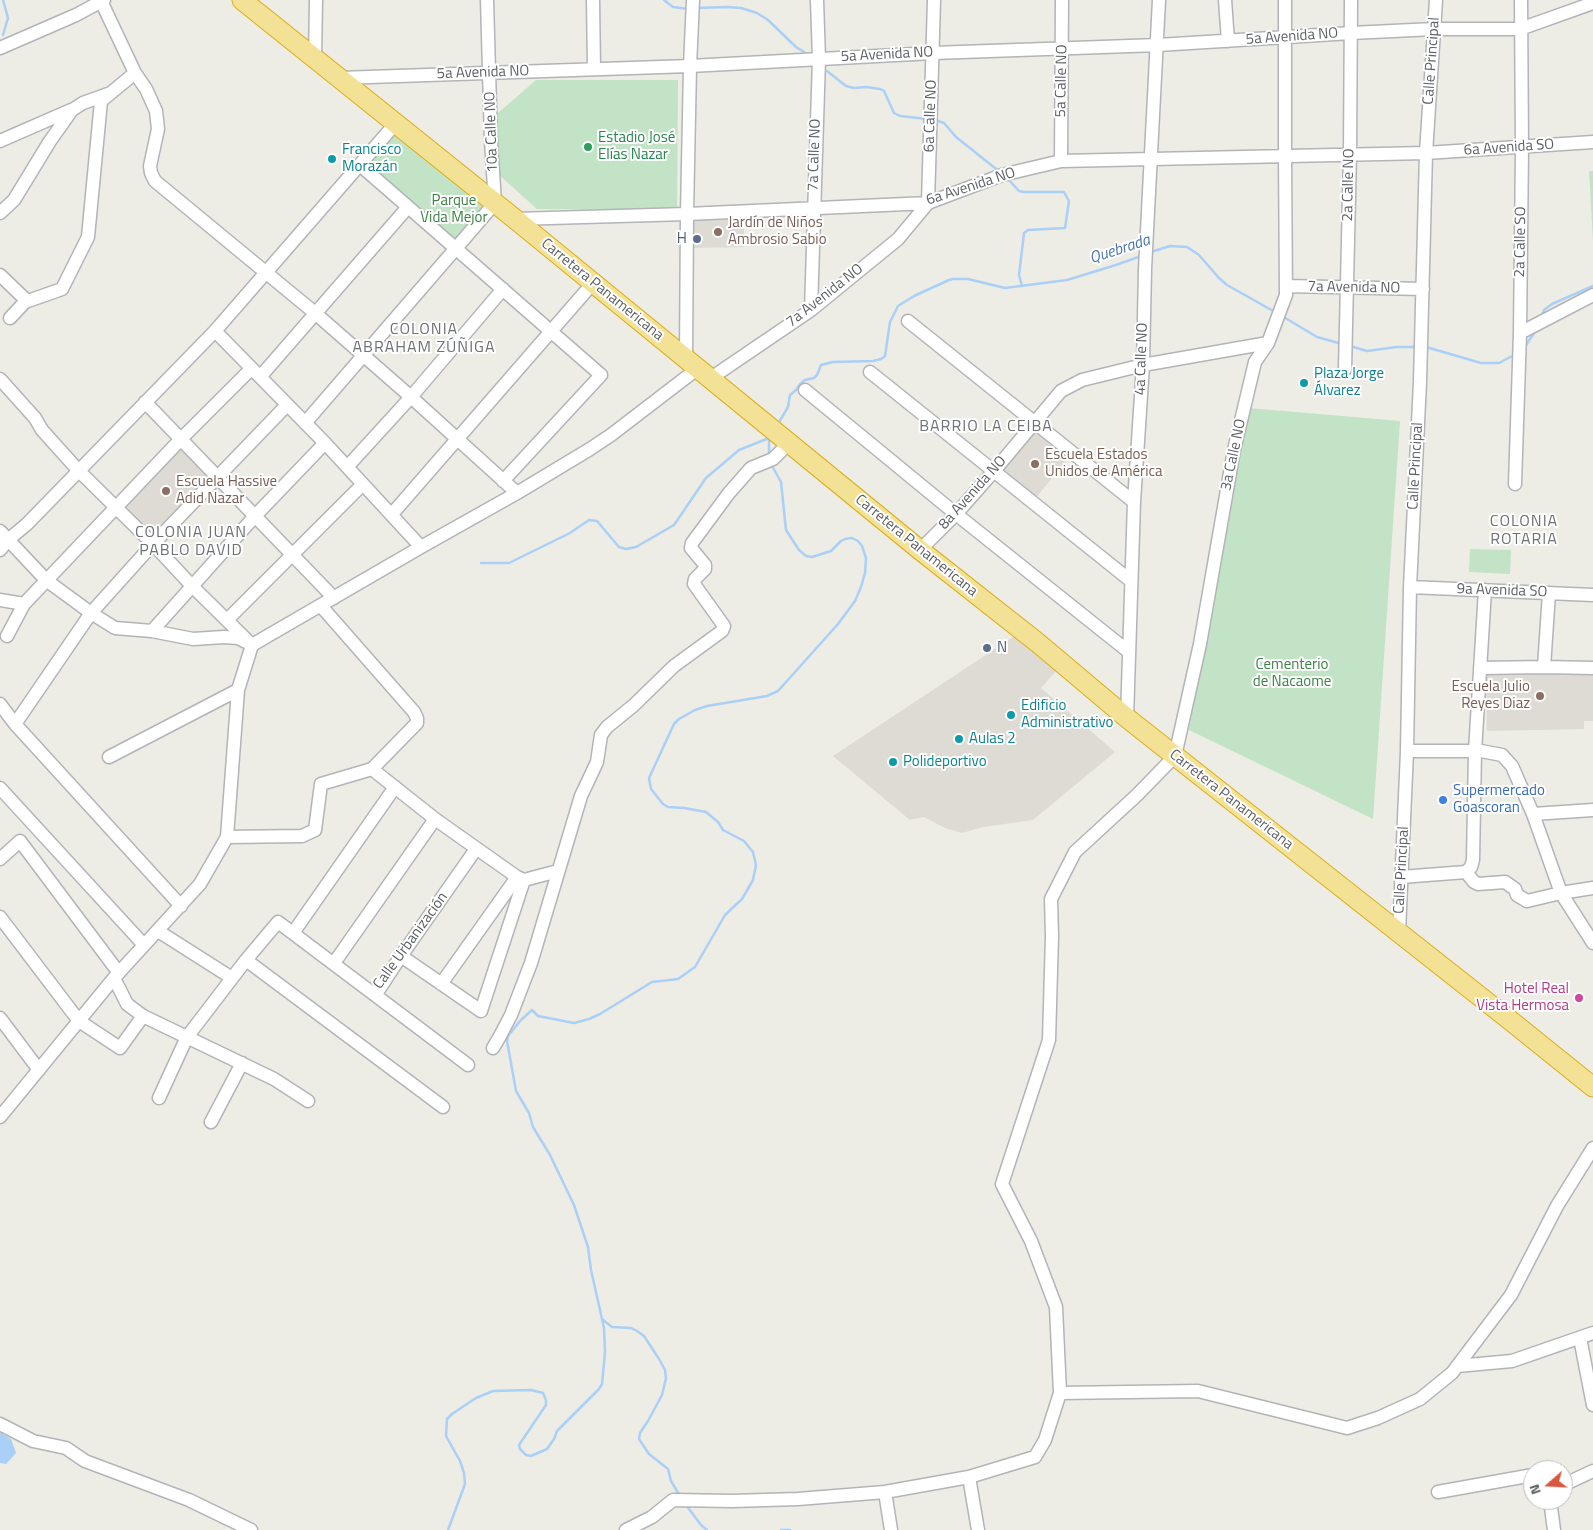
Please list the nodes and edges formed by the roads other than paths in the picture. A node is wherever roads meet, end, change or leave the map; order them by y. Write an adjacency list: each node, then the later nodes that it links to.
1 (242, 0): 26 (highway, Carretera Panamericana)
2 (316, 0): 26 (street)
3 (487, 0): 31 (street, 10a Calle NO)
4 (593, 0): 29 (street)
5 (817, 0): 27 (street, 7a Calle NO)
6 (934, 0): 25 (street, 6a Calle NO)
7 (1062, 0): 24 (street, 5a Calle NO)
8 (1159, 0): 22 (street, 4a Calle NO)
9 (1225, 0): 21 (street)
10 (1285, 0): 20 (street)
11 (1351, 0): 19 (street, 2a Calle NO)
12 (1436, 0): 17 (street, Calle Principal)
13 (1520, 0): 18 (street, 2a Calle SO)
14 (103, 1): 23 (street); 30 (street)
15 (1593, 3): 18 (street, 5a Avenida NO)
16 (693, 7): 28 (street)
17 (1434, 29): 18 (street, 5a Avenida NO); 19 (street, 5a Avenida NO); 39 (street, Calle Principal)
18 (1520, 29): 38 (street, 2a Calle SO)
19 (1351, 32): 20 (street, 5a Avenida NO); 40 (street, 2a Calle NO)
20 (1286, 38): 21 (street, 5a Avenida NO); 41 (street, 3a Calle NO)
21 (1228, 41): 22 (street, 5a Avenida NO)
22 (1158, 45): 24 (street, 5a Avenida NO); 42 (street, 4a Calle NO)
23 (0, 48)
24 (1062, 48): 25 (street, 5a Avenida NO); 43 (street, 5a Calle NO)
25 (933, 53): 27 (street, 5a Avenida NO); 46 (street, 6a Calle NO)
26 (315, 58): 32 (highway, Carretera Panamericana)
27 (819, 59): 28 (street, 5a Avenida NO); 48 (street, 7a Calle NO)
28 (690, 66): 29 (street, 5a Avenida NO); 50 (street)
29 (594, 68): 31 (street, 5a Avenida NO)
30 (135, 73): 33 (street); 53 (street)
31 (490, 73): 32 (street, 5a Avenida NO); 45 (street, 10a Calle NO)
32 (340, 78): 35 (highway, Carretera Panamericana)
33 (112, 92): 34 (street); 61 (street)
34 (72, 110): 36 (street); 49 (street)
35 (396, 123): 44 (street); 45 (highway, Carretera Panamericana)
36 (0, 141)
37 (1593, 142): 38 (street, 6a Avenida SO)
38 (1522, 147): 39 (street, 6a Avenida SO); 68 (street, 2a Calle SO)
39 (1426, 153): 40 (street, 6a Avenida NO); 59 (street, Calle Principal)
40 (1350, 154): 41 (street, 6a Avenida NO); 57 (street, 2a Calle NO)
41 (1285, 156): 42 (street, 6a Avenida NO); 56 (street, 3a Calle NO)
42 (1150, 160): 43 (street, 6a Avenida NO); 71 (street, 4a Calle NO)
43 (1061, 161): 46 (street, 6a Avenida NO)
44 (360, 166): 47 (street); 53 (street)
45 (495, 203): 51 (highway, Carretera Panamericana); 52 (street)
46 (928, 203): 48 (street, 6a Avenida NO); 62 (street, 7a Avenida NO)
47 (408, 207): 52 (street); 63 (street)
48 (814, 208): 50 (street, 6a Avenida NO); 62 (street, 7a Calle NO)
49 (0, 213)
50 (686, 214): 51 (street, 6a Avenida NO); 72 (street)
51 (515, 219): 55 (highway, Carretera Panamericana)
52 (456, 249): 58 (street); 70 (street)
53 (266, 272): 63 (street); 67 (street)
54 (0, 275): 61 (street)
55 (593, 283): 66 (street); 72 (highway, Carretera Panamericana)
56 (1286, 286): 57 (street, 7a Avenida NO); 69 (street, 3a Calle NO)
57 (1347, 288): 59 (street, 7a Avenida NO); 73 (street, 2a Calle NO)
58 (503, 289): 66 (street); 78 (street)
59 (1422, 289): 109 (street, Calle Principal)
60 (1593, 295): 68 (street)
61 (26, 301): 64 (street)
62 (812, 310): 72 (street, 7a Avenida NO)
63 (315, 313): 70 (street); 75 (street)
64 (10, 318)
65 (908, 322): 82 (street)
66 (551, 331): 84 (street); 91 (street)
67 (215, 332): 75 (street); 79 (street)
68 (1520, 333): 93 (street, 2a Calle SO)
69 (1268, 343): 71 (street, 8a Avenida NO); 132 (street, 3a Calle NO)
70 (363, 355): 78 (street); 81 (street)
71 (1143, 365): 82 (street, 8a Avenida NO); 95 (street, 4a Calle NO)
72 (698, 368): 83 (highway, Carretera Panamericana); 94 (street, 7a Avenida NO)
73 (1345, 370)
74 (870, 372): 89 (street)
75 (256, 373): 80 (street); 85 (street)
76 (0, 379): 88 (street)
77 (806, 390): 98 (street)
78 (411, 397): 84 (street); 87 (street)
79 (145, 402): 85 (street); 88 (street)
80 (287, 405): 81 (street); 90 (street)
81 (305, 423): 86 (street)
82 (1034, 423): 89 (street, 8a Avenida NO); 95 (street)
83 (779, 434): 104 (highway, Carretera Panamericana); 143 (street)
84 (456, 438): 91 (street); 97 (street)
85 (181, 439): 90 (street); 96 (street)
86 (326, 443): 87 (street); 99 (street)
87 (348, 466): 92 (street)
88 (78, 470): 96 (street); 100 (street)
89 (994, 471): 98 (street, 8a Avenida NO); 107 (street)
90 (217, 477): 99 (street); 101 (street)
91 (504, 481): 94 (street)
92 (364, 484): 97 (street); 105 (street)
93 (1515, 484)
94 (516, 493): 102 (street, 7a Avenida NO)
95 (1134, 502): 107 (street, 4a Calle NO)
96 (116, 507): 101 (street); 106 (street)
97 (392, 514): 102 (street)
98 (956, 514): 104 (street, 8a Avenida NO); 122 (street)
99 (255, 516): 105 (street); 108 (street)
100 (5, 535): 103 (street); 106 (street)
101 (153, 544): 108 (street); 117 (street)
102 (421, 547): 113 (street, 7a Avenida NO)
103 (0, 550)
104 (920, 550): 128 (highway, Carretera Panamericana)
105 (292, 555): 113 (street); 118 (street)
106 (46, 580): 115 (street); 117 (street)
107 (1131, 581): 122 (street, 4a Calle NO)
108 (192, 586): 118 (street); 119 (street)
109 (1410, 588): 110 (street, 9a Avenida SO); 130 (street, Calle Principal)
110 (1485, 590): 111 (street, 9a Avenida SO); 124 (street)
111 (1549, 593): 112 (street, 9a Avenida SO); 123 (street)
112 (1593, 596)
113 (334, 598): 116 (street, 7a Avenida NO)
114 (0, 600): 115 (street)
115 (24, 604): 120 (street)
116 (321, 606): 121 (street, 7a Avenida NO); 134 (street)
117 (91, 613): 119 (street); 129 (street)
118 (227, 620): 121 (street)
119 (152, 630): 121 (street)
120 (7, 636)
121 (252, 645): 126 (street)
122 (1129, 652): 128 (street, 4a Calle NO)
123 (1544, 667): 124 (street); 125 (street)
124 (1480, 668): 131 (street)
125 (1593, 668)
126 (238, 690): 133 (street); 140 (street)
127 (0, 704): 129 (street)
128 (1127, 718): 132 (highway, Carretera Panamericana)
129 (16, 724): 149 (street)
130 (1407, 751): 131 (street); 145 (street, Calle Principal)
131 (1475, 751): 138 (street); 144 (street)
132 (1175, 756): 152 (highway, Carretera Panamericana); 181 (street)
133 (109, 757)
134 (372, 769): 135 (street); 140 (street)
135 (395, 787): 139 (street); 153 (street)
136 (0, 788): 155 (street)
137 (1593, 810): 138 (street)
138 (1533, 814): 148 (street)
139 (435, 819): 141 (street); 158 (street)
140 (227, 837): 149 (street)
141 (476, 849): 146 (street); 156 (street, Calle Urbanización)
142 (0, 859): 159 (street)
143 (558, 871): 146 (street); 167 (street)
144 (1466, 872): 145 (street); 148 (street)
145 (1401, 877): 152 (street, Calle Principal)
146 (520, 878): 161 (street); 161 (street)
147 (1593, 888): 148 (street)
148 (1561, 893): 154 (street)
149 (181, 906): 151 (street)
150 (0, 918): 165 (street)
151 (158, 931): 155 (street); 160 (street)
152 (1399, 932): 171 (highway, Carretera Panamericana)
153 (293, 933): 157 (street, Calle Urbanización); 158 (street, Calle Urbanización)
154 (1593, 943)
155 (144, 945): 159 (street)
156 (401, 956): 161 (street); 162 (street, Calle Urbanización)
157 (246, 960): 160 (street); 174 (street)
158 (334, 963): 162 (street, Calle Urbanización)
159 (117, 975): 163 (street); 165 (street)
160 (232, 978): 166 (street)
161 (441, 984)
162 (376, 994): 169 (street)
163 (143, 1016): 165 (street); 166 (street)
164 (0, 1018): 170 (street)
165 (79, 1021): 170 (street)
166 (187, 1037): 168 (street); 172 (street)
167 (493, 1048)
168 (242, 1063): 173 (street); 176 (street)
169 (468, 1064)
170 (39, 1070): 175 (street)
171 (1593, 1087)
172 (159, 1098)
173 (308, 1101)
174 (443, 1107)
175 (0, 1117)
176 (211, 1122)
177 (1593, 1148): 180 (street)
178 (1593, 1334): 179 (street)
179 (1580, 1338): 180 (street); 182 (street)
180 (1457, 1366): 181 (street)
181 (1060, 1393): 185 (street)
182 (1593, 1406)
183 (0, 1424): 191 (street)
184 (1593, 1471): 187 (street)
185 (969, 1477): 188 (street); 194 (street)
186 (1523, 1477): 189 (street)
187 (1573, 1480)
188 (885, 1492): 192 (street); 193 (street)
189 (1438, 1492)
190 (1551, 1510): 195 (street)
191 (252, 1530)
192 (626, 1530)
193 (891, 1530)
194 (978, 1530)
195 (1554, 1530)

